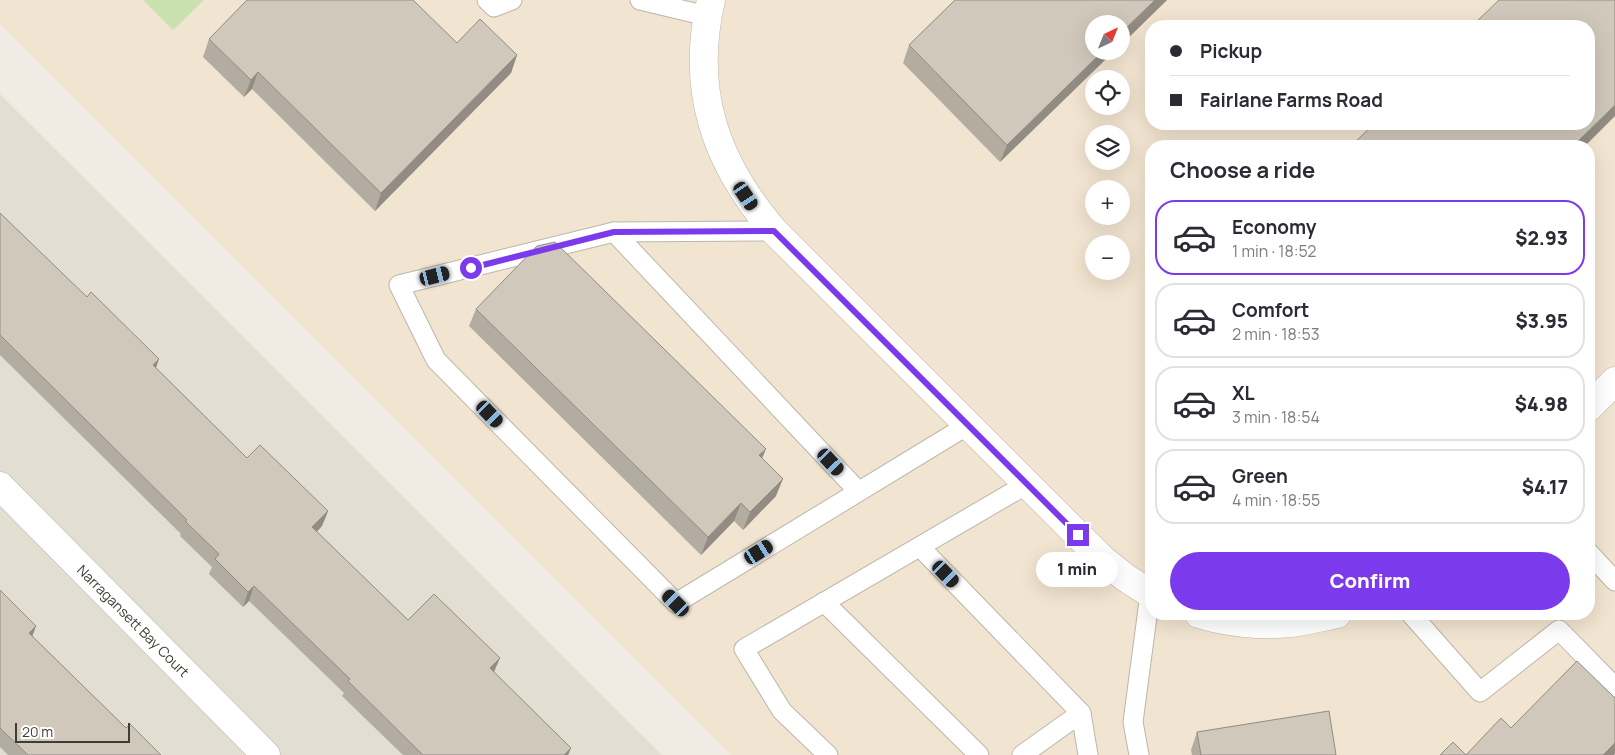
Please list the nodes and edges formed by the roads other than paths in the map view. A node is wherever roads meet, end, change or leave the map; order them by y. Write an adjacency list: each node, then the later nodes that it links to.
1 (487, 0): 2 (lane)
2 (512, 0)
3 (640, 0): 4 (lane)
4 (709, 8): 5 (street)
5 (774, 231): 6 (lane); 9 (street)
6 (614, 232): 12 (lane); 12 (lane)
7 (1615, 381): 8 (street)
8 (1595, 401)
9 (968, 424): 10 (street); 12 (lane)
10 (1027, 484): 13 (lane); 16 (street)
11 (0, 486): 24 (street, Narragansett Bay Court)
12 (858, 491)
13 (920, 547): 17 (lane); 23 (lane)
14 (1595, 559): 15 (lane)
15 (1615, 581)
16 (1145, 590)
17 (824, 602): 25 (lane); 26 (lane)
18 (1147, 620): 29 (lane)
19 (1228, 620): 20 (street)
20 (1306, 620)
21 (1416, 620): 22 (lane)
22 (1615, 686)
23 (1082, 713): 27 (lane); 28 (lane)
24 (266, 755)
25 (828, 755)
26 (979, 755)
27 (1022, 755)
28 (1088, 755)
29 (1139, 755)

